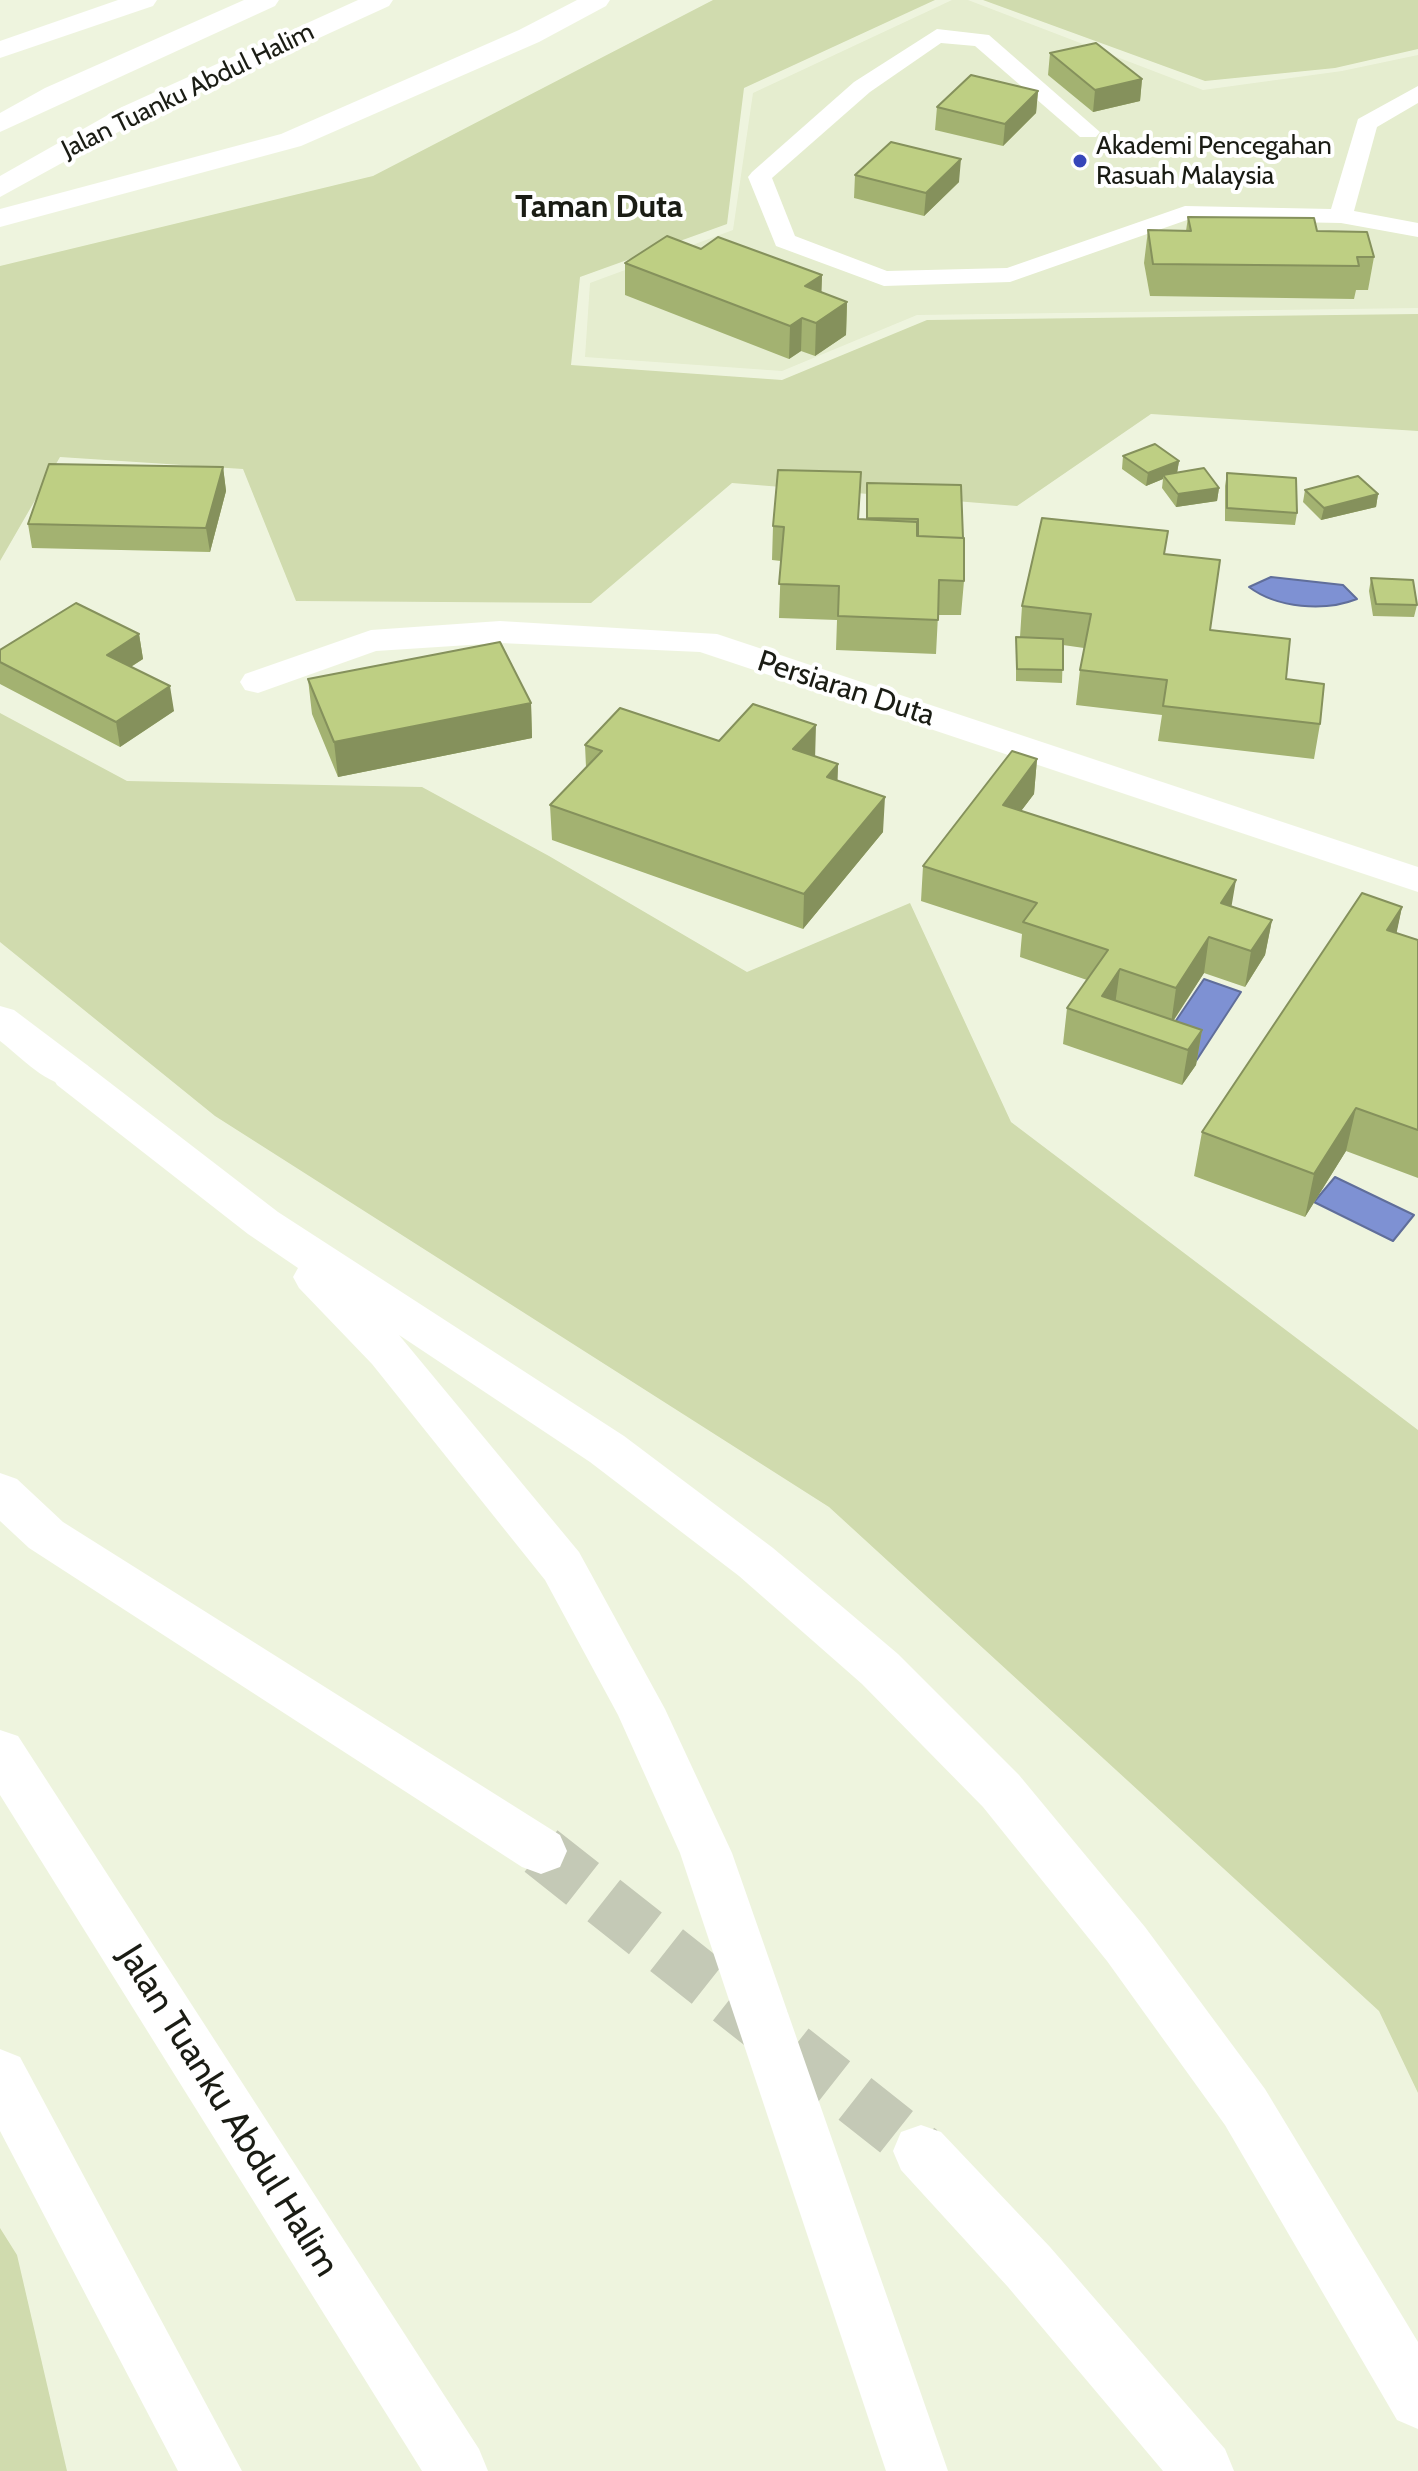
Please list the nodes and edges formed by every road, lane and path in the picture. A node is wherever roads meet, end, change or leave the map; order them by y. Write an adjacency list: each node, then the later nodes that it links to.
1 (144, 0): 5 (main road)
2 (266, 0): 7 (main road, Jalan Tuanku Abdul Halim)
3 (380, 0): 9 (main road, Jalan Tuanku Abdul Halim)
4 (597, 0): 11 (main road)
5 (0, 50)
6 (1418, 93): 10 (lane)
7 (0, 124)
8 (1088, 132): 10 (lane)
9 (0, 188)
10 (1341, 216): 12 (lane)
11 (0, 218)
12 (1418, 230)
13 (258, 682): 14 (main road, Persiaran Duta)
14 (1418, 880)
15 (0, 1020): 16 (main road)
16 (263, 1223): 22 (main road); 25 (main road)
17 (0, 1492): 19 (main road)
18 (0, 1751): 24 (main road, Jalan Tuanku Abdul Halim)
19 (541, 1851)
20 (0, 2075): 23 (main road)
21 (921, 2151): 26 (main road)
22 (1418, 2399)
23 (211, 2471)
24 (457, 2471)
25 (917, 2471)
26 (1203, 2471)

